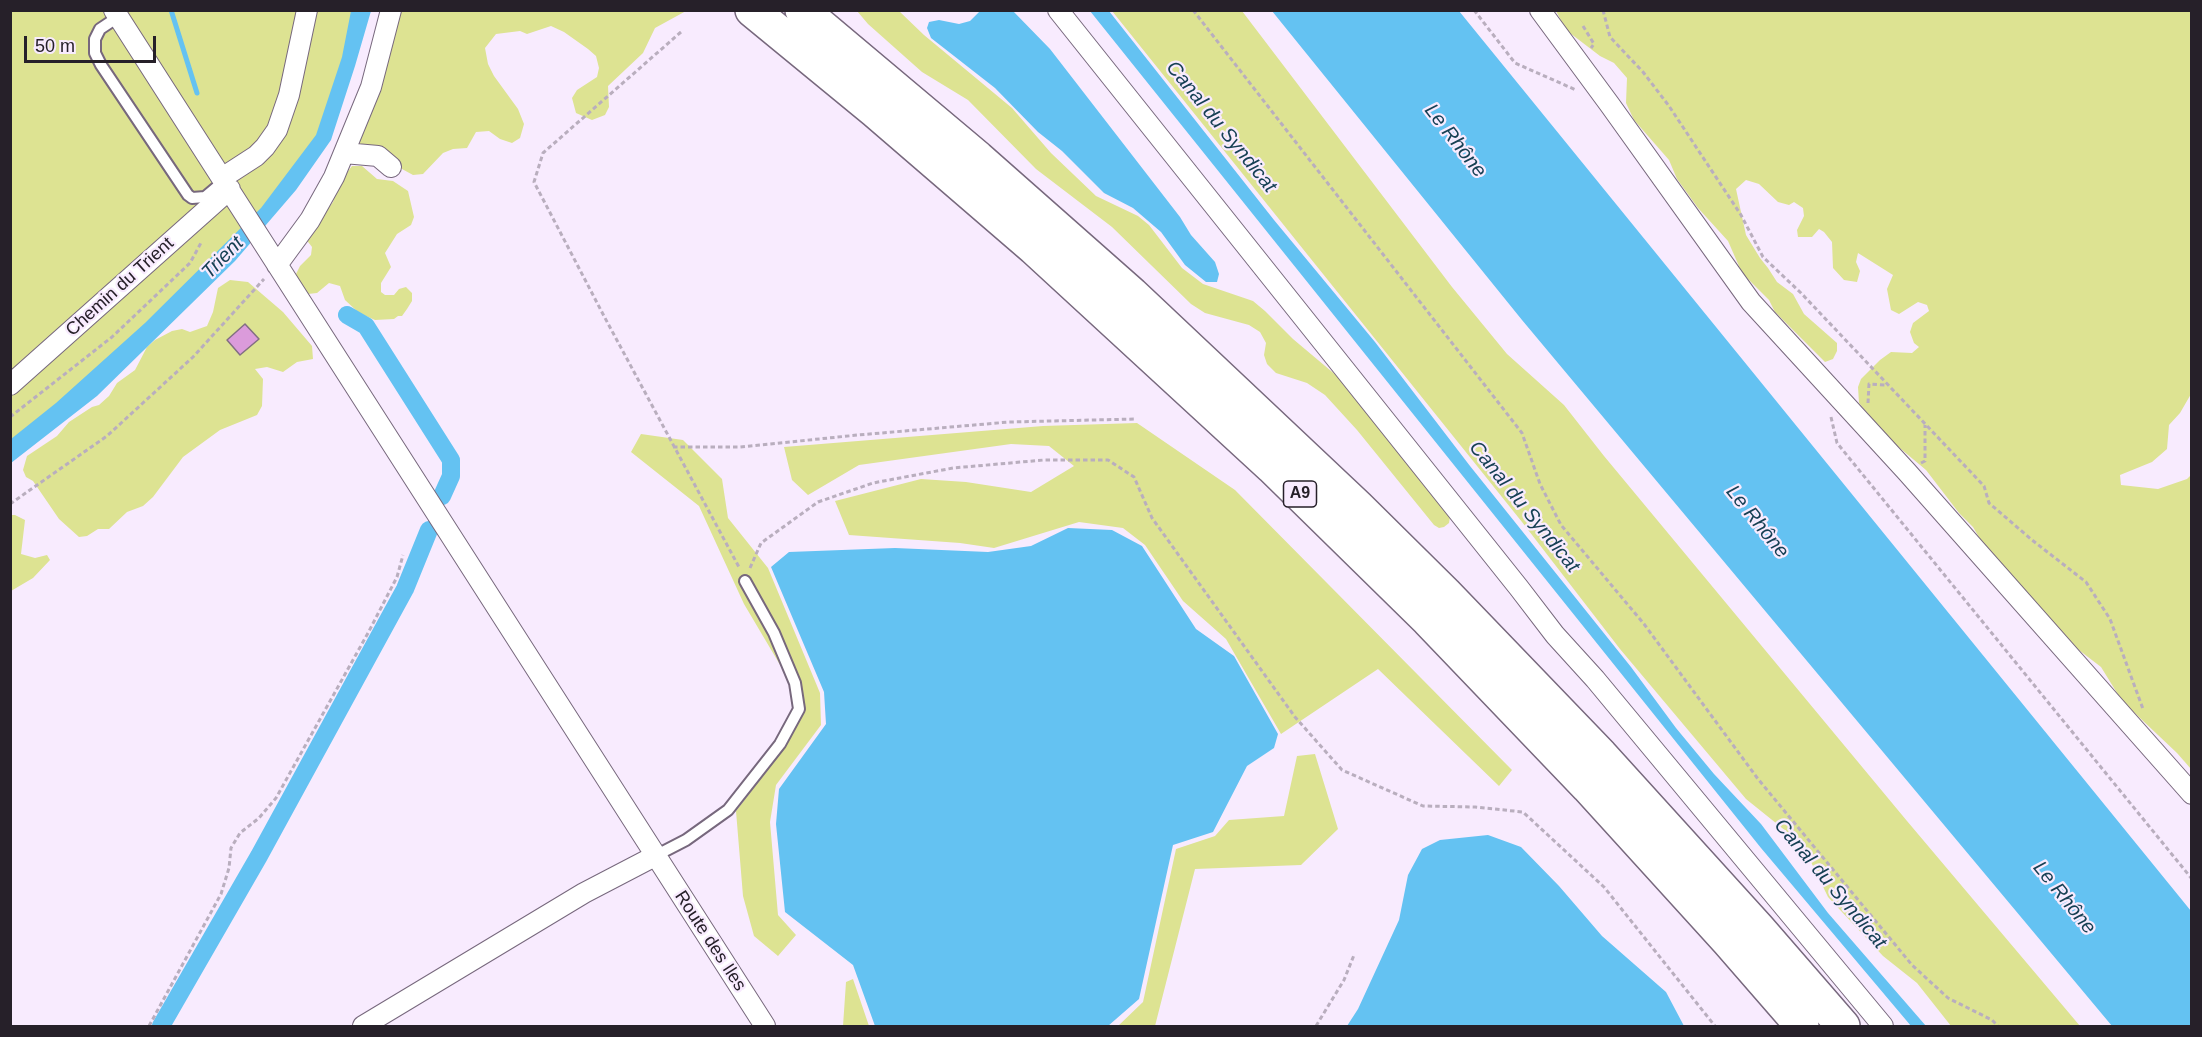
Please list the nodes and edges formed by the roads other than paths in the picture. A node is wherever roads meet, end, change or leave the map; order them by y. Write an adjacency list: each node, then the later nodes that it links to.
1 (307, 10): 10 (street, Chemin du Trient)
2 (391, 10): 8 (street)
3 (752, 10): 18 (highway, A9)
4 (802, 10): 19 (highway, A9)
5 (1058, 10): 20 (street)
6 (1539, 10): 14 (street)
7 (116, 14): 10 (street, Route des Iles); 10 (lane)
8 (344, 153): 9 (street); 11 (street)
9 (392, 167)
10 (229, 188): 11 (street, Route des Iles); 12 (street, Chemin du Trient)
11 (274, 259): 15 (street, Route des Iles)
12 (10, 385)
13 (745, 580): 15 (lane)
14 (2192, 794)
15 (655, 856): 16 (street); 17 (street, Route des Iles)
16 (363, 1026)
17 (765, 1026)
18 (1802, 1026)
19 (1843, 1026)
20 (1883, 1026)

